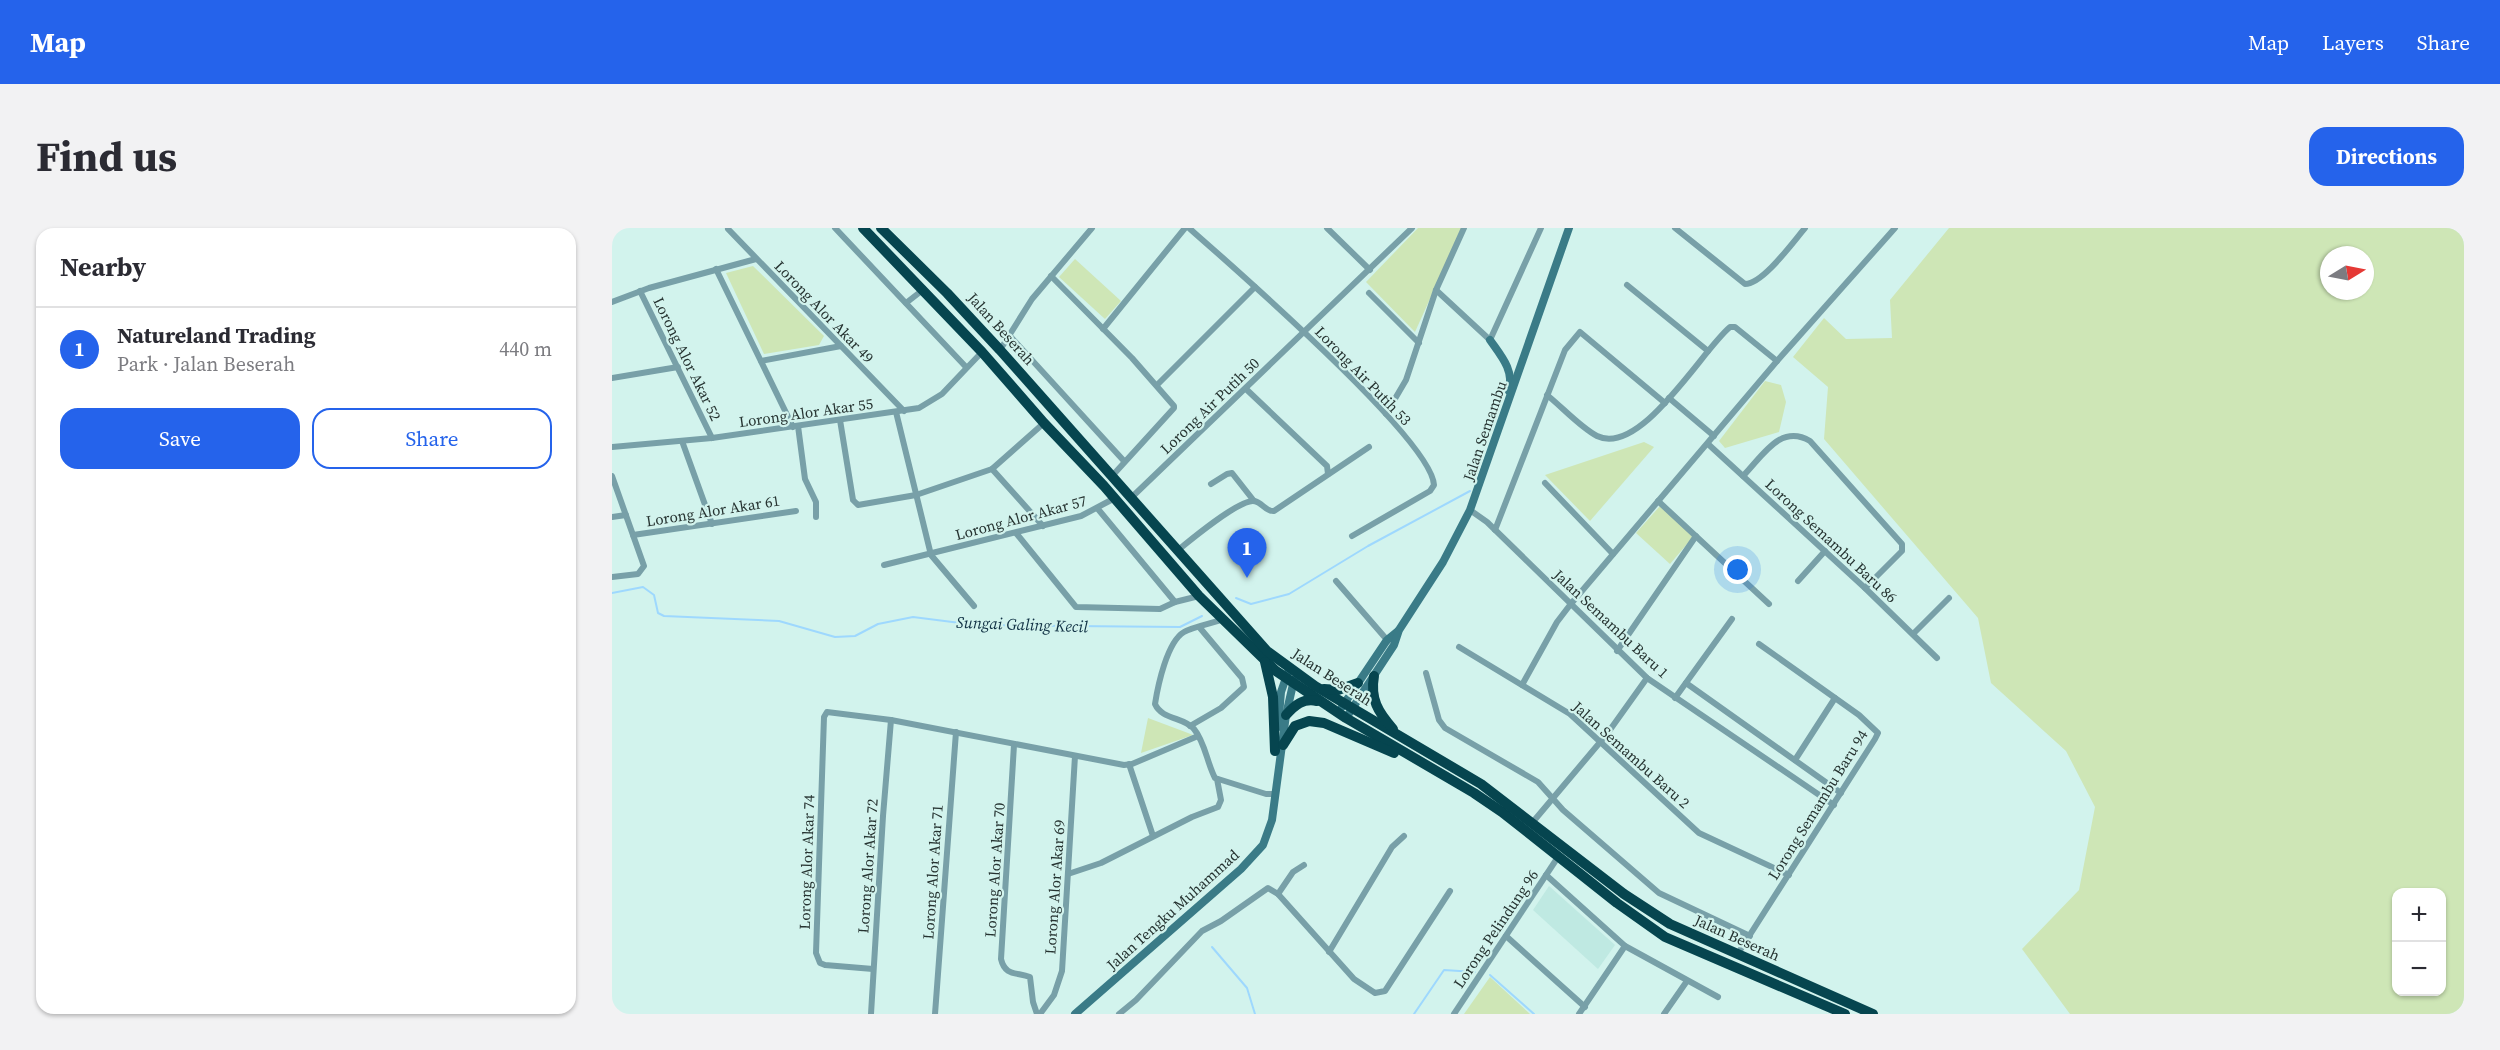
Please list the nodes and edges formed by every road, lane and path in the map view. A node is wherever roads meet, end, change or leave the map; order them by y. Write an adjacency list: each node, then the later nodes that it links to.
1 (835, 228): 26 (street)
2 (863, 228): 21 (highway, Jalan Beserah)
3 (1092, 228): 18 (street)
4 (1187, 228): 20 (street, Lorong Air Putih 53); 27 (street)
5 (1327, 228): 17 (street)
6 (1412, 228): 17 (street, Lorong Air Putih 50)
7 (1464, 228): 22 (street)
8 (1541, 228): 30 (street)
9 (1569, 228): 51 (main road, Jalan Semambu)
10 (1675, 228): 11 (street)
11 (1805, 228)
12 (1895, 228): 37 (street)
13 (728, 229): 15 (street, Lorong Alor Akar 49)
14 (887, 230): 33 (highway, Jalan Beserah)
15 (756, 259): 16 (street); 32 (street, Lorong Alor Akar 49)
16 (716, 269): 23 (street); 36 (street)
17 (1370, 270): 28 (street, Lorong Air Putih 50)
18 (1051, 276): 27 (street); 29 (street)
19 (1627, 285): 34 (street)
20 (1255, 287): 28 (street, Lorong Air Putih 53); 41 (street)
21 (924, 289): 26 (street); 35 (highway, Jalan Beserah)
22 (1436, 290): 30 (street); 31 (street)
23 (640, 291): 25 (street); 38 (street, Lorong Alor Akar 52)
24 (1369, 293): 31 (street)
25 (612, 302)
26 (906, 303): 39 (street)
27 (1103, 329): 41 (street)
28 (1304, 332): 42 (street, Lorong Air Putih 50); 47 (street, Lorong Air Putih 53)
29 (1009, 335): 33 (street); 58 (street)
30 (1490, 340): 51 (main road)
31 (1419, 343): 47 (street)
32 (842, 346): 36 (street); 45 (street, Lorong Alor Akar 49)
33 (1000, 350): 61 (highway, Jalan Beserah)
34 (1708, 351): 37 (street); 44 (street)
35 (982, 352): 39 (street, Lorong Alor Akar 55); 49 (highway, Jalan Beserah)
36 (761, 361): 50 (street)
37 (1777, 361): 52 (street)
38 (678, 367): 40 (street); 53 (street, Lorong Alor Akar 52)
39 (966, 367): 45 (street, Lorong Alor Akar 55)
40 (612, 378)
41 (1157, 385): 58 (street)
42 (1246, 389): 60 (street); 67 (street, Lorong Air Putih 50)
43 (1547, 395): 44 (street); 44 (street); 79 (street)
44 (1667, 400): 52 (street)
45 (904, 411): 46 (street, Lorong Alor Akar 55)
46 (896, 412): 48 (street, Lorong Alor Akar 55); 66 (street)
47 (1386, 414): 82 (street, Lorong Air Putih 53)
48 (840, 420): 50 (street, Lorong Alor Akar 55); 66 (street)
49 (1044, 423): 59 (street); 68 (highway, Jalan Beserah)
50 (795, 426): 53 (street, Lorong Alor Akar 55); 76 (street)
51 (1500, 430): 72 (main road, Jalan Semambu)
52 (1714, 436): 55 (street)
53 (712, 438): 54 (street, Lorong Alor Akar 55)
54 (682, 441): 56 (street, Lorong Alor Akar 55); 77 (street)
55 (1708, 444): 63 (street, Lorong Semambu Baru 86); 70 (street)
56 (612, 447)
57 (1369, 447): 60 (street)
58 (1124, 461): 61 (street)
59 (992, 469): 66 (street); 78 (street)
60 (1328, 474): 69 (street)
61 (1113, 475): 67 (highway, Jalan Beserah)
62 (612, 476): 74 (street)
63 (1743, 477): 85 (street, Lorong Semambu Baru 86); 92 (street)
64 (1545, 483): 86 (street)
65 (1210, 484): 69 (street)
66 (916, 495): 87 (street)
67 (1132, 497): 84 (highway, Jalan Beserah)
68 (1115, 498): 71 (street, Lorong Alor Akar 57); 93 (highway, Jalan Beserah)
69 (1254, 501): 84 (street)
70 (1658, 501): 83 (street); 86 (street)
71 (1098, 509): 78 (street, Lorong Alor Akar 57); 95 (street)
72 (1470, 510): 79 (street, Jalan Semambu Baru 1); 103 (main road, Jalan Semambu)
73 (796, 511): 77 (street, Lorong Alor Akar 61)
74 (626, 515): 75 (street); 81 (street)
75 (612, 517)
76 (816, 517)
77 (712, 524): 81 (street, Lorong Alor Akar 61)
78 (1043, 526): 80 (street, Lorong Alor Akar 57)
79 (1495, 530): 97 (street, Jalan Semambu Baru 1)
80 (1016, 533): 87 (street, Lorong Alor Akar 57); 95 (street)
81 (633, 536): 89 (street)
82 (1352, 536)
83 (1696, 536): 96 (street); 106 (street)
84 (1177, 551): 110 (highway, Jalan Beserah)
85 (1825, 551): 91 (street); 92 (street, Lorong Semambu Baru 86)
86 (1612, 554): 97 (street)
87 (931, 555): 88 (street, Lorong Alor Akar 57); 98 (street)
88 (884, 565)
89 (612, 577)
90 (1336, 581): 103 (street)
91 (1798, 581)
92 (1865, 588): 102 (street, Lorong Semambu Baru 86)
93 (1199, 596): 95 (street); 99 (highway, Jalan Beserah)
94 (1948, 598): 102 (street)
95 (1175, 602)
96 (1769, 604)
97 (1570, 605): 106 (street, Jalan Semambu Baru 1); 115 (street)
98 (974, 606)
99 (1224, 619): 101 (street); 108 (highway, Jalan Beserah)
100 (1732, 619): 114 (street)
101 (1200, 628): 123 (street); 123 (street)
102 (1913, 634): 107 (street, Lorong Semambu Baru 86)
103 (1390, 643): 111 (main road, Jalan Semambu); 113 (main road, Jalan Semambu)
104 (1759, 644): 118 (street, Lorong Semambu Baru 94)
105 (1459, 647): 115 (street, Jalan Semambu Baru 2)
106 (1617, 651): 112 (street, Jalan Semambu Baru 1)
107 (1937, 658)
108 (1265, 662): 110 (highway, Jalan Beserah); 129 (highway)
109 (1426, 673): 137 (street)
110 (1291, 676): 116 (highway, Jalan Beserah); 119 (highway, Jalan Beserah); 121 (main road, Jalan Tengku Muhammad); 129 (main road, Jalan Tengku Muhammad)
111 (1374, 676): 120 (main road, Jalan Semambu); 126 (highway)
112 (1647, 678): 117 (street, Jalan Semambu Baru 1); 127 (street)
113 (1358, 683): 116 (highway); 120 (main road, Jalan Semambu)
114 (1686, 683): 117 (street); 131 (street)
115 (1522, 685): 127 (street, Jalan Semambu Baru 2)
116 (1315, 686): 120 (highway, Jalan Beserah)
117 (1675, 698): 138 (street, Jalan Semambu Baru 1)
118 (1835, 698): 131 (street); 135 (street, Lorong Semambu Baru 94)
119 (1321, 701): 120 (highway, Jalan Beserah); 121 (highway)
120 (1345, 711): 126 (highway, Jalan Beserah); 134 (highway, Jalan Beserah)
121 (1286, 715): 129 (main road, Jalan Tengku Muhammad)
122 (891, 720): 124 (street); 154 (street, Lorong Alor Akar 72); 154 (street, Lorong Alor Akar 74)
123 (1190, 726): 125 (street)
124 (956, 732): 128 (street); 160 (street, Lorong Alor Akar 71)
125 (1198, 736): 132 (street); 133 (street)
126 (1399, 736): 139 (highway, Jalan Beserah)
127 (1600, 741): 137 (street); 146 (street, Jalan Semambu Baru 2)
128 (1014, 745): 130 (street); 161 (street, Lorong Alor Akar 70)
129 (1279, 748): 134 (highway); 136 (main road, Jalan Tengku Muhammad)
130 (1074, 756): 132 (street); 144 (street, Lorong Alor Akar 69)
131 (1795, 760): 135 (street)
132 (1129, 764): 140 (street)
133 (1217, 779): 136 (street); 140 (street)
134 (1474, 793): 142 (highway, Jalan Beserah)
135 (1841, 793): 138 (street, Lorong Semambu Baru 94)
136 (1276, 794): 162 (main road, Jalan Tengku Muhammad)
137 (1553, 798): 139 (street); 150 (street)
138 (1834, 805): 146 (street, Lorong Semambu Baru 94)
139 (1532, 823): 153 (highway, Jalan Beserah)
140 (1153, 836): 144 (street)
141 (1404, 836): 152 (street)
142 (1558, 857): 145 (street, Lorong Pelindung 96); 166 (highway, Jalan Beserah)
143 (1304, 865): 148 (street)
144 (1068, 874): 161 (street, Lorong Alor Akar 69)
145 (1546, 875): 149 (street, Lorong Pelindung 96); 151 (street)
146 (1788, 875): 150 (street, Lorong Semambu Baru 94)
147 (1450, 891): 152 (street)
148 (1278, 894): 152 (street); 163 (street)
149 (1506, 936): 157 (street); 158 (street, Lorong Pelindung 96)
150 (1750, 936): 153 (street, Lorong Semambu Baru 94)
151 (1625, 946): 155 (street); 157 (street)
152 (1329, 952)
153 (1737, 955): 167 (highway, Jalan Beserah)
154 (873, 969): 159 (street, Lorong Alor Akar 72)
155 (1687, 981): 156 (street); 165 (street)
156 (1718, 997)
157 (1585, 1006): 164 (street)
158 (1455, 1013)
159 (871, 1014)
160 (935, 1014)
161 (1038, 1014)
162 (1075, 1014)
163 (1119, 1014)
164 (1579, 1014)
165 (1664, 1014)
166 (1845, 1014)
167 (1873, 1014)

